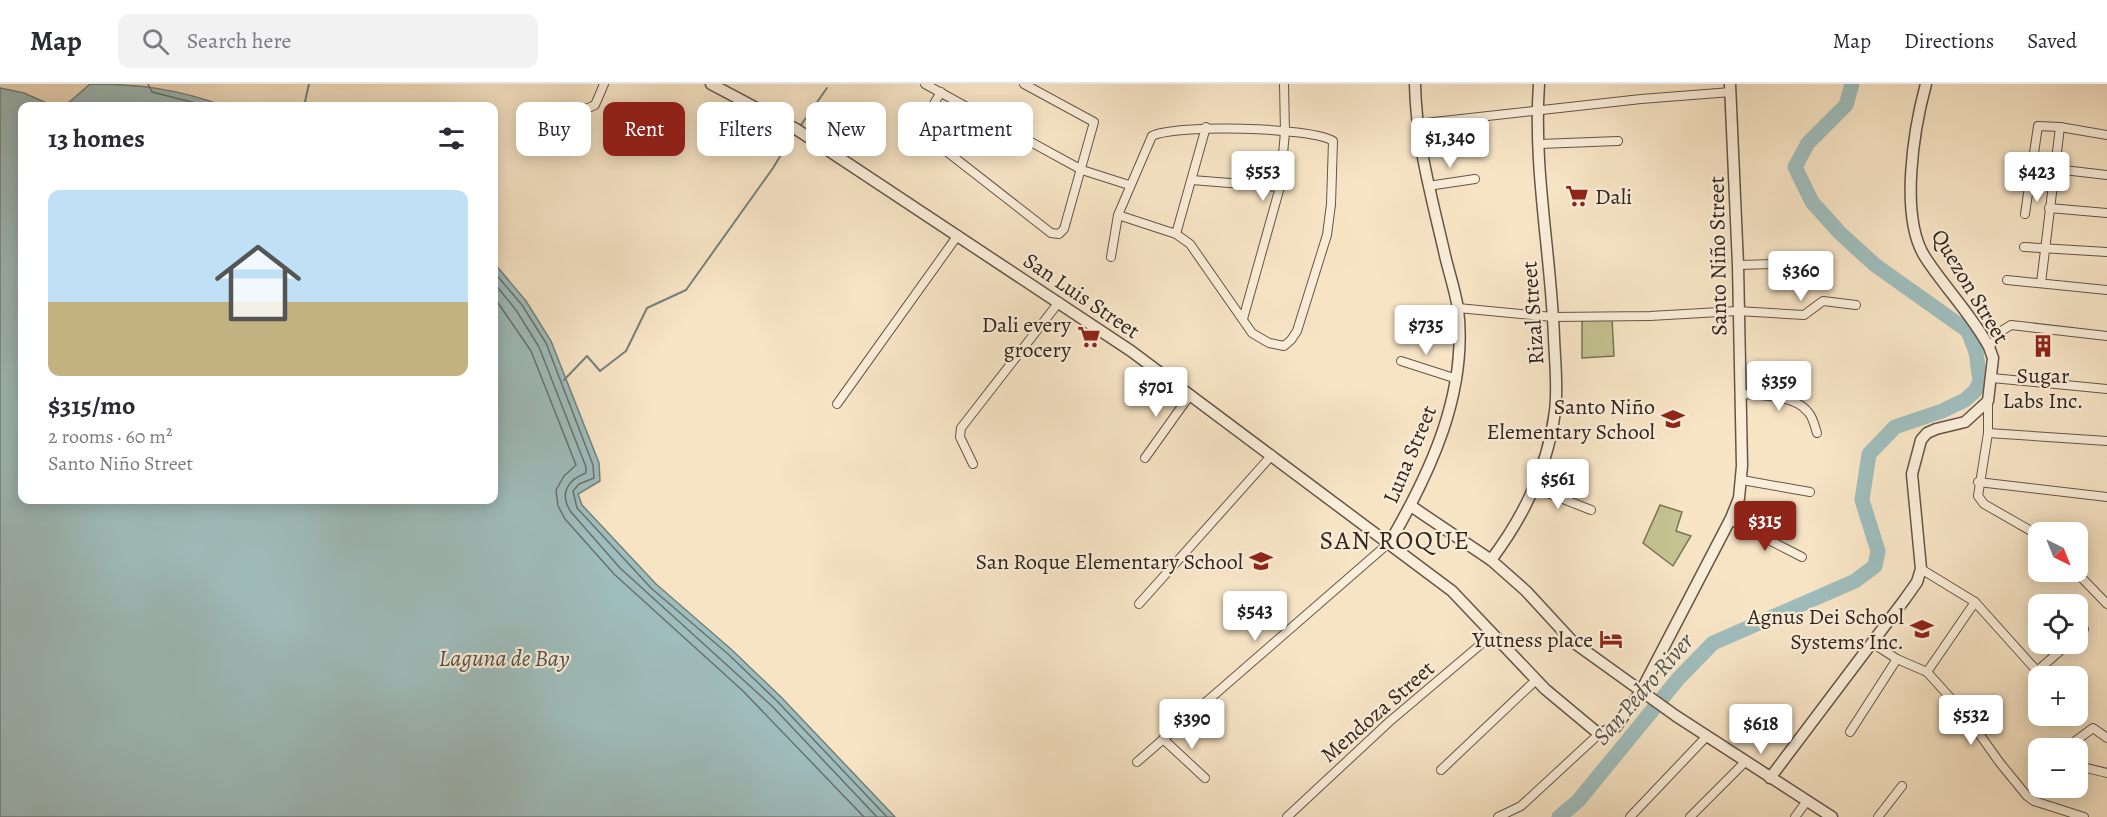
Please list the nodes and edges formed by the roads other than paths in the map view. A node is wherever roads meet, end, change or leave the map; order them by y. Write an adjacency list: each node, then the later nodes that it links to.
1 (604, 84): 11 (street)
2 (711, 84): 33 (street, San Luis Street)
3 (925, 84): 10 (street)
4 (1024, 84): 21 (street)
5 (1284, 84): 16 (street)
6 (1415, 84): 13 (street, Luna Street)
7 (1539, 84): 12 (street, Rizal Street)
8 (1926, 84): 50 (street, Quezon Street)
9 (1730, 88): 12 (street); 39 (street, Santo Niño Street)
10 (941, 92): 21 (street); 21 (street)
11 (591, 107)
12 (1537, 110): 13 (street); 19 (street, Rizal Street)
13 (1416, 123): 26 (street, Luna Street)
14 (1206, 127): 16 (street); 24 (street); 25 (street)
15 (2060, 127): 17 (street); 20 (street); 30 (street)
16 (1285, 132): 27 (street); 48 (street)
17 (2107, 135)
18 (1618, 141): 19 (street)
19 (1539, 144): 47 (street, Rizal Street)
20 (2055, 169): 22 (street); 28 (street)
21 (1082, 170): 25 (street)
22 (2107, 175)
23 (1475, 179): 26 (street)
24 (1192, 180): 27 (street); 32 (street)
25 (1129, 185): 31 (street)
26 (1428, 186): 45 (street, Luna Street)
27 (1280, 187): 48 (street)
28 (2049, 208): 29 (street); 35 (street)
29 (2107, 213)
30 (2025, 214)
31 (1118, 215): 32 (street); 37 (street)
32 (1176, 234): 48 (street)
33 (957, 235): 43 (street, San Luis Street); 58 (street)
34 (2024, 247): 35 (street)
35 (2046, 247): 36 (street); 41 (street)
36 (2107, 252)
37 (1111, 257)
38 (1775, 264): 39 (street)
39 (1738, 265): 46 (street, Santo Niño Street)
40 (2007, 280): 41 (street)
41 (2041, 282): 42 (street)
42 (2107, 290)
43 (1059, 302): 56 (street, San Luis Street); 64 (street)
44 (1856, 305): 46 (street)
45 (1458, 308): 47 (street); 53 (street, Luna Street)
46 (1737, 311): 47 (street); 55 (street, Santo Niño Street)
47 (1553, 317): 67 (street, Rizal Street)
48 (1243, 319)
49 (2107, 336): 50 (street)
50 (1989, 347): 52 (street, Quezon Street)
51 (1401, 361): 53 (street)
52 (1992, 378): 54 (street); 57 (street, Quezon Street)
53 (1457, 379): 70 (street, Luna Street)
54 (2107, 389)
55 (1740, 394): 59 (street); 65 (street, Santo Niño Street)
56 (1190, 395): 62 (street, San Luis Street); 63 (street)
57 (1988, 401): 60 (street); 77 (street)
58 (837, 404)
59 (1818, 433)
60 (1988, 433): 61 (street); 66 (street)
61 (2107, 441)
62 (1272, 455): 74 (street, San Luis Street); 80 (street)
63 (1145, 458)
64 (973, 464)
65 (1742, 480): 68 (street); 72 (street, Santo Niño Street)
66 (1978, 482): 69 (street); 73 (street)
67 (1535, 488): 71 (street); 76 (street, Rizal Street)
68 (1810, 492)
69 (2107, 497)
70 (1411, 506): 74 (street, Luna Street); 76 (street)
71 (1591, 510)
72 (1730, 520): 75 (street); 88 (street, Santo Niño Street)
73 (2028, 528)
74 (1390, 542): 82 (street, San Luis Street); 94 (street, Luna Street)
75 (1802, 556)
76 (1491, 560): 88 (street)
77 (1921, 568): 79 (street); 83 (street)
78 (2086, 582): 81 (street)
79 (1975, 603): 84 (street); 86 (street)
80 (1140, 604)
81 (2107, 604)
82 (1492, 634): 87 (street, San Luis Street); 104 (street, Mendoza Street)
83 (1872, 643): 85 (street); 101 (street)
84 (2057, 654)
85 (1898, 659): 86 (street); 89 (street)
86 (1927, 672): 111 (street)
87 (1536, 680): 90 (street, San Luis Street); 98 (street)
88 (1645, 694): 90 (street, Santo Niño Street); 91 (street)
89 (1850, 732)
90 (1599, 734): 105 (street)
91 (1707, 736): 95 (street); 106 (street)
92 (2079, 738): 93 (street)
93 (2107, 738)
94 (1163, 739): 96 (street, Luna Street); 100 (street)
95 (1746, 761): 101 (street); 107 (street)
96 (1137, 762)
97 (2088, 768): 99 (street)
98 (1441, 770)
99 (2107, 773)
100 (1205, 778)
101 (1770, 778): 103 (street)
102 (1902, 786): 110 (street)
103 (1807, 801): 108 (street); 109 (street)
104 (1287, 817)
105 (1498, 817)
106 (1630, 817)
107 (1690, 817)
108 (1795, 817)
109 (1832, 817)
110 (1878, 817)
111 (2084, 817)

